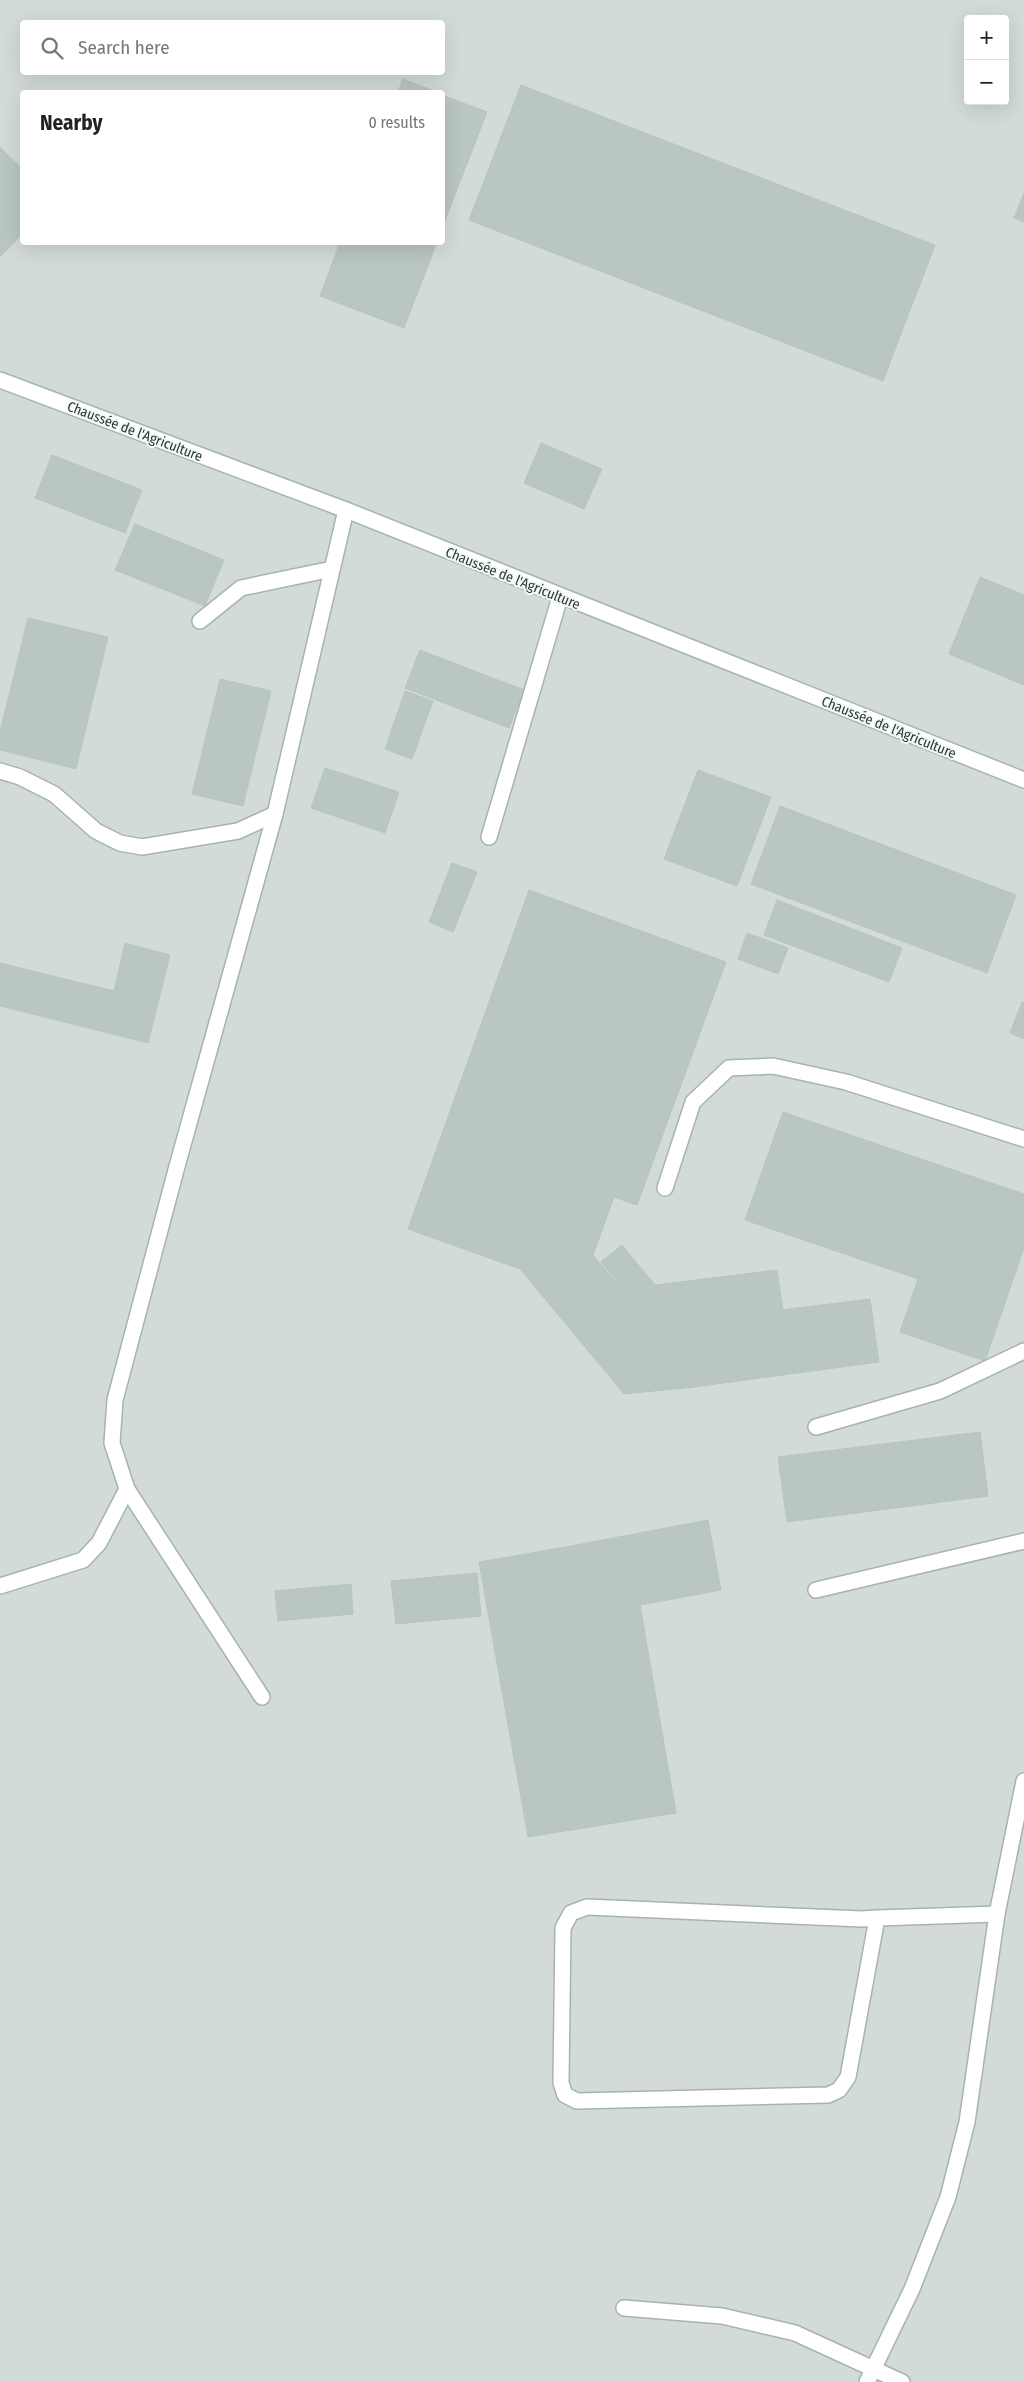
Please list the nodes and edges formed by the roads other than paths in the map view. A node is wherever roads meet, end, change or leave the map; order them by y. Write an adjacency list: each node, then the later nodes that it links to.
1 (0, 380): 2 (street, Chaussée de l'Agriculture)
2 (346, 510): 3 (street); 4 (street, Chaussée de l'Agriculture)
3 (332, 569): 5 (street); 8 (street)
4 (560, 597): 7 (street, Chaussée de l'Agriculture); 9 (street)
5 (200, 621)
6 (0, 772): 8 (street)
7 (1024, 780)
8 (275, 814): 14 (street)
9 (489, 837)
10 (1024, 1139): 11 (street)
11 (665, 1188)
12 (1024, 1351): 13 (street)
13 (816, 1427)
14 (127, 1489): 16 (street); 18 (street)
15 (1024, 1541): 17 (street)
16 (0, 1586)
17 (816, 1590)
18 (262, 1697)
19 (1024, 1781): 20 (street)
20 (997, 1914): 21 (street); 23 (street)
21 (877, 1918): 21 (street)
22 (624, 2308): 23 (street)
23 (870, 2376): 24 (street)
24 (902, 2382)

